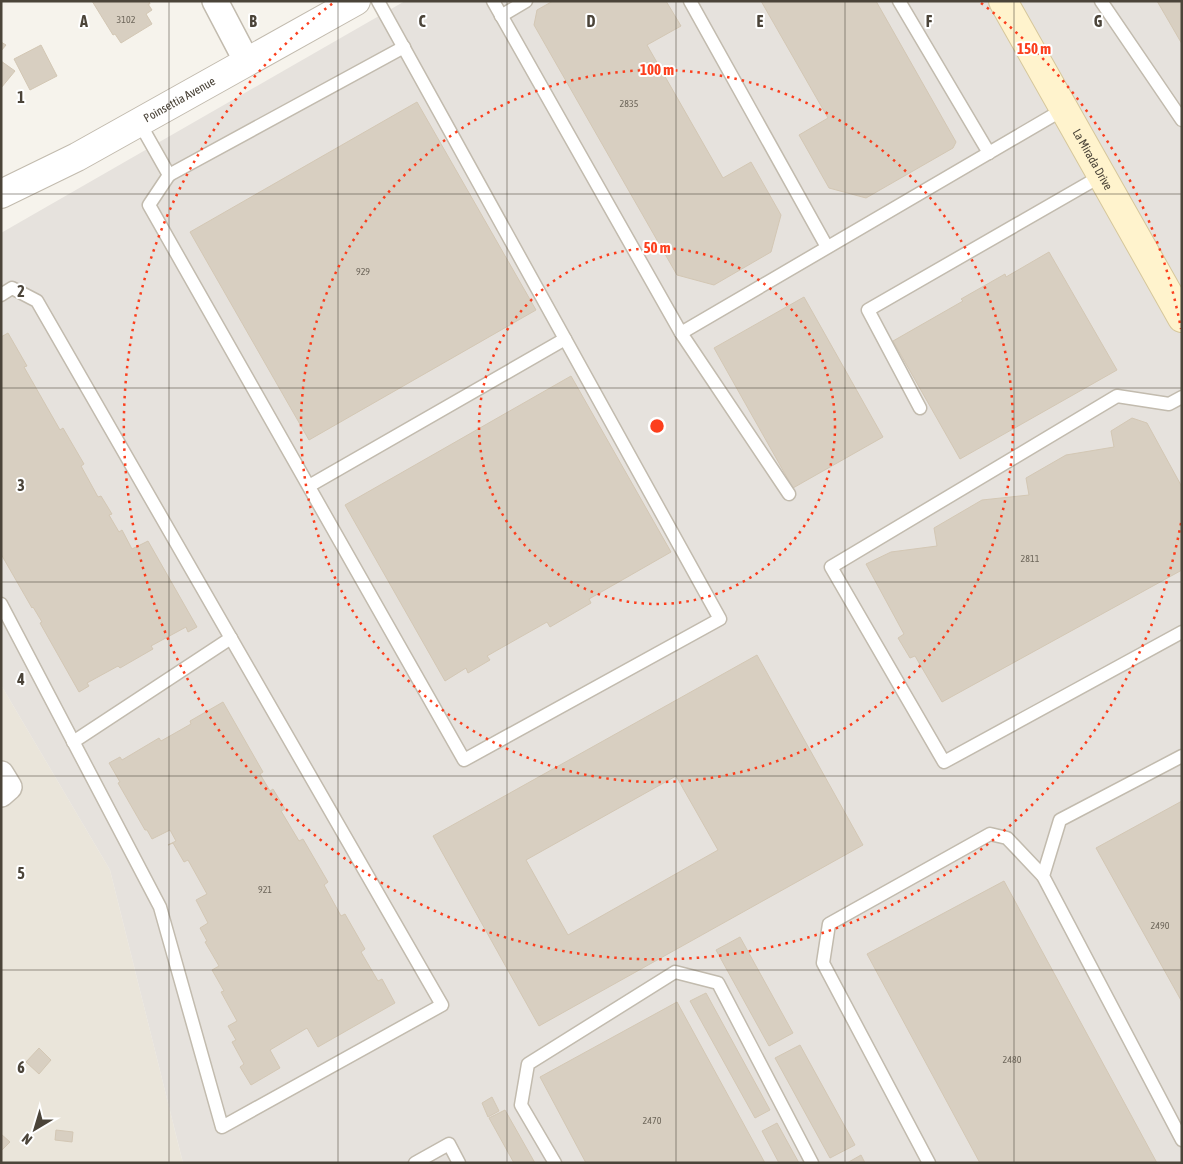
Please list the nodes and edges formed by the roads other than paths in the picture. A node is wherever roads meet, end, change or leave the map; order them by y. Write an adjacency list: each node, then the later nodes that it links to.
1 (215, 1): 12 (street)
2 (356, 1): 12 (street, Poinsettia Avenue)
3 (378, 1): 11 (lane)
4 (493, 1): 10 (lane)
5 (526, 1): 10 (lane)
6 (690, 1): 20 (lane)
7 (899, 1): 16 (lane)
8 (1003, 1): 13 (main road, La Mirada Drive)
9 (1101, 1): 14 (lane)
10 (501, 16): 23 (lane)
11 (404, 47): 17 (lane); 24 (lane)
12 (247, 62): 15 (street, Poinsettia Avenue)
13 (1064, 109): 16 (lane); 18 (main road, La Mirada Drive)
14 (1182, 120)
15 (139, 122): 17 (lane); 19 (street, Poinsettia Avenue)
16 (989, 153): 20 (lane)
17 (169, 175): 27 (lane)
18 (1101, 176): 22 (main road, La Mirada Drive); 26 (lane)
19 (1, 194)
20 (827, 248): 23 (lane)
21 (1, 295): 31 (lane)
22 (1182, 318)
23 (681, 332): 28 (lane)
24 (565, 339): 27 (lane); 27 (lane)
25 (1182, 397): 30 (lane)
26 (920, 408)
27 (309, 486)
28 (789, 494)
29 (1, 604): 32 (lane)
30 (1182, 632)
31 (231, 638): 32 (lane); 32 (lane)
32 (73, 742)
33 (1182, 756): 36 (lane)
34 (1, 774): 35 (street)
35 (1, 794)
36 (1042, 876): 37 (lane); 42 (lane)
37 (1182, 1140)
38 (415, 1163): 39 (lane)
39 (459, 1163)
40 (555, 1163): 41 (lane)
41 (812, 1163)
42 (929, 1163)

